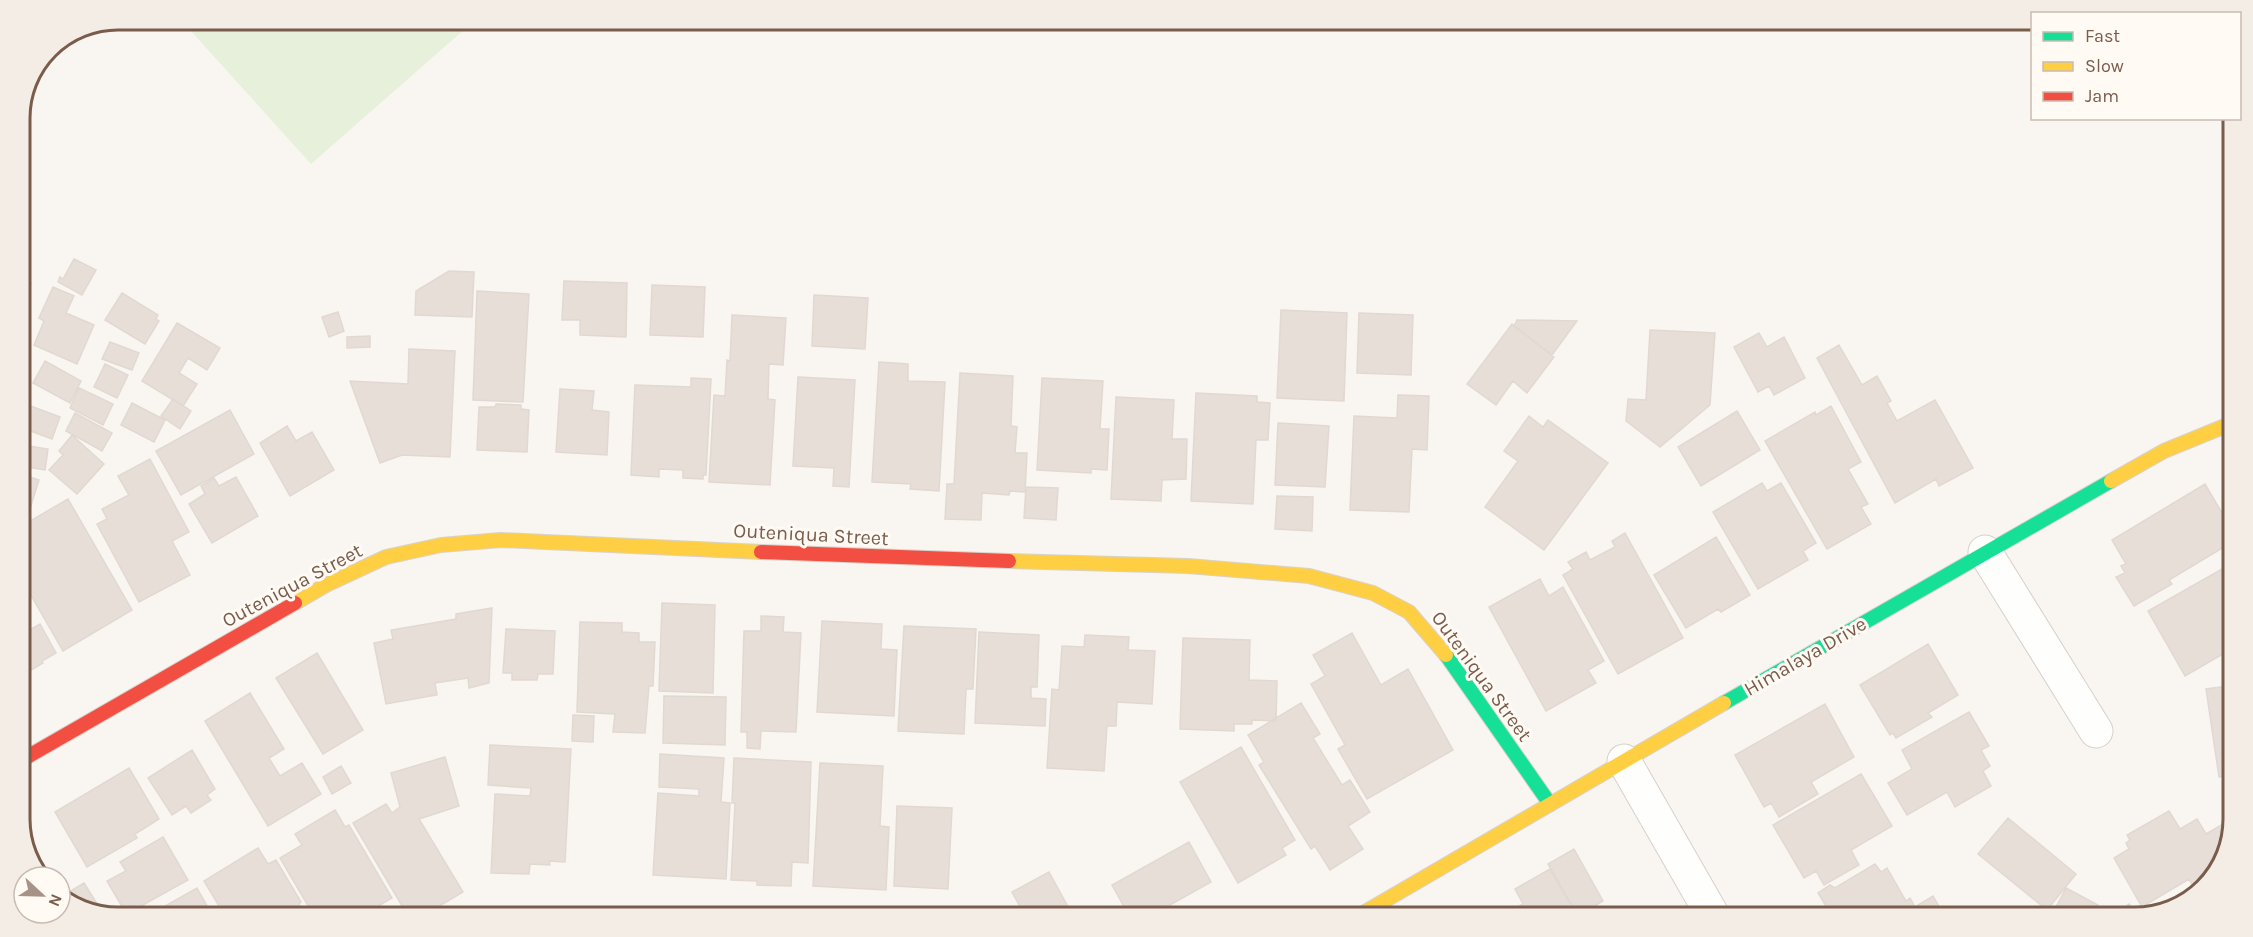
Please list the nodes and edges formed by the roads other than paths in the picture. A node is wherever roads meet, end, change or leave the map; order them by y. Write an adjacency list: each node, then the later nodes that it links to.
1 (2223, 427): 2 (street, Himalaya Drive)
2 (1985, 552): 3 (street); 5 (street, Himalaya Drive)
3 (2096, 731)
4 (30, 755): 6 (street, Outeniqua Street)
5 (1624, 761): 6 (street, Himalaya Drive); 8 (street)
6 (1550, 804): 7 (street, Himalaya Drive)
7 (1374, 907)
8 (1708, 907)

